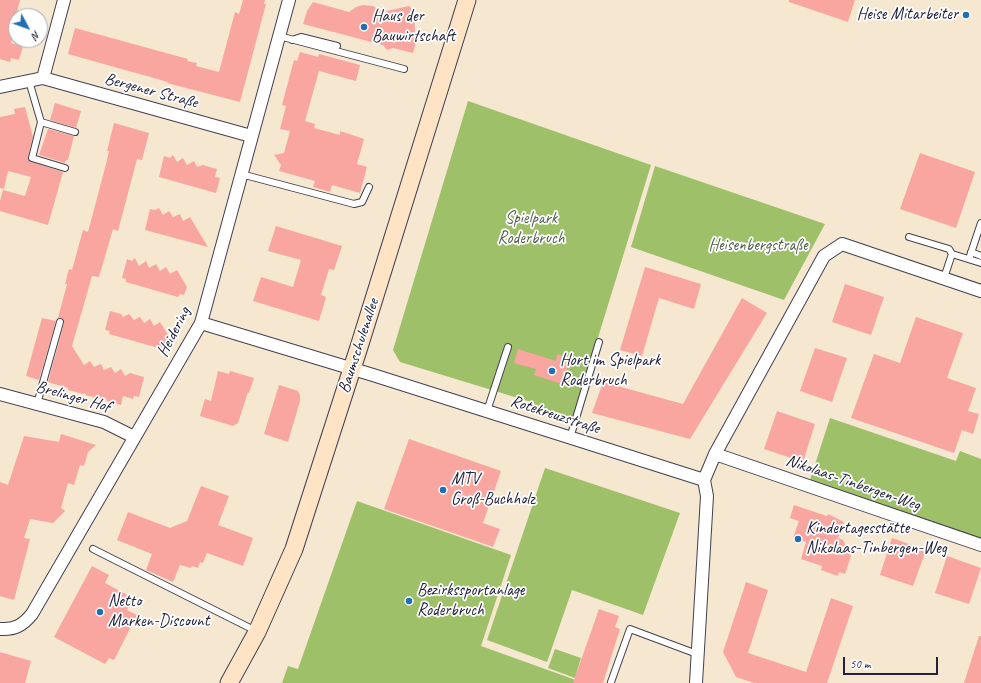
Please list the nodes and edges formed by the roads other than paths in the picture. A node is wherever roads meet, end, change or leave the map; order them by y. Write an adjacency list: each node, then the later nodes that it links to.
1 (64, 0): 8 (street)
2 (289, 0): 4 (street, Heidering)
3 (467, 0): 30 (main road, Baumschulenallee)
4 (279, 36): 5 (lane); 13 (street, Heidering)
5 (292, 40): 6 (lane); 7 (lane)
6 (338, 46)
7 (404, 68)
8 (43, 78): 9 (street, Bergener Straße); 13 (street, Bergener Straße)
9 (29, 81): 10 (street, Bergener Straße); 11 (lane)
10 (0, 87)
11 (42, 122): 12 (lane); 14 (lane)
12 (75, 132)
13 (251, 136): 15 (street, Heidering)
14 (65, 168)
15 (241, 174): 16 (lane); 27 (street, Heidering)
16 (369, 187)
17 (981, 223): 19 (lane)
18 (909, 237): 20 (lane)
19 (971, 252): 21 (lane); 22 (lane)
20 (952, 254): 22 (lane); 24 (lane)
21 (981, 256)
22 (969, 259): 23 (lane)
23 (981, 263)
24 (944, 278): 25 (street); 36 (street)
25 (981, 291)
26 (60, 322): 32 (lane)
27 (201, 323): 30 (street, Rotekreuzstraße); 34 (street, Heidering)
28 (599, 342): 35 (lane)
29 (508, 347): 33 (lane)
30 (352, 369): 33 (street, Rotekreuzstraße); 41 (main road, Baumschulenallee)
31 (0, 394): 32 (street, Brelinger Hof)
32 (37, 404): 34 (street, Brelinger Hof)
33 (488, 411): 35 (street, Rotekreuzstraße)
34 (134, 437): 40 (street, Heidering)
35 (570, 438): 37 (street, Rotekreuzstraße)
36 (715, 454): 37 (street); 38 (street, Nikolaas-Tinbergen-Weg)
37 (704, 480): 42 (street)
38 (981, 545)
39 (93, 548): 41 (lane)
40 (0, 629)
41 (257, 632): 44 (main road, Baumschulenallee)
42 (697, 654): 43 (lane); 45 (street)
43 (611, 682)
44 (229, 683)
45 (696, 683)

